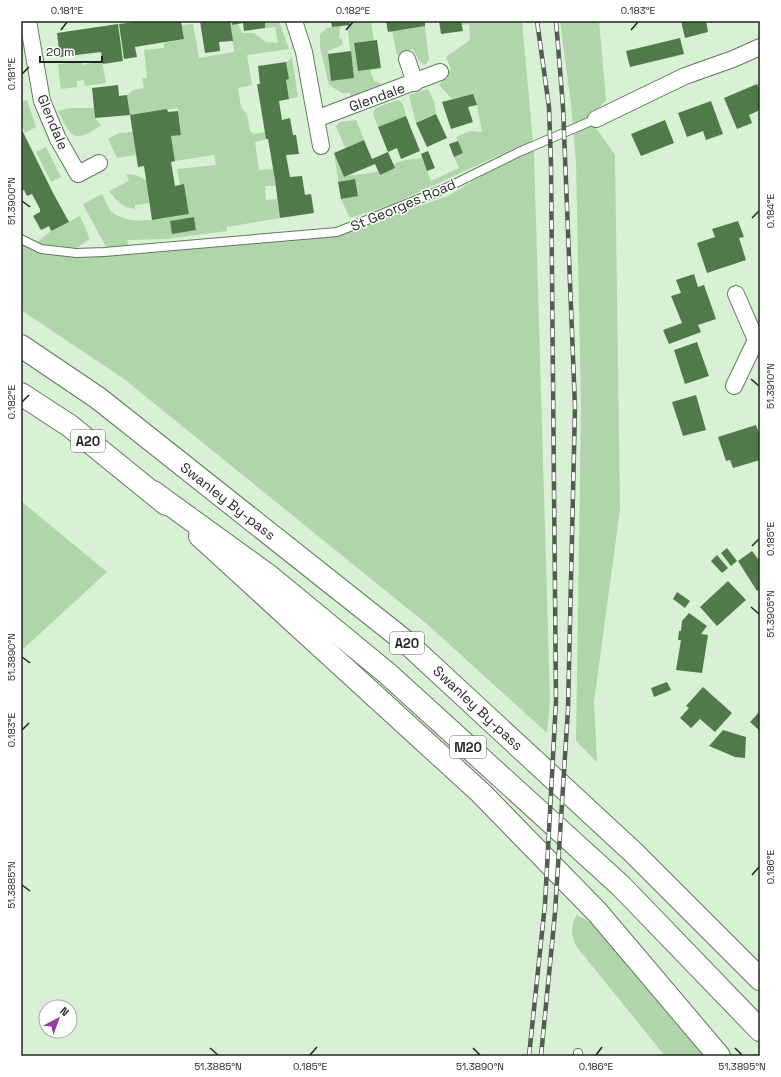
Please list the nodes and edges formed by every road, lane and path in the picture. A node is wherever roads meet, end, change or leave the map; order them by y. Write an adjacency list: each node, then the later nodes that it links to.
1 (28, 21): 10 (street, Glendale)
2 (294, 21): 7 (street)
3 (760, 47): 8 (street, St Georges Road)
4 (407, 59): 6 (street, Glendale)
5 (440, 72): 6 (street, Glendale)
6 (415, 82): 7 (street, Glendale)
7 (316, 119): 9 (street)
8 (596, 119): 11 (lane, St Georges Road)
9 (321, 146)
10 (99, 162)
11 (21, 239)
12 (736, 294): 13 (street)
13 (758, 340): 15 (street)
14 (21, 346): 18 (highway, Swanley By-pass / A20)
15 (734, 386)
16 (21, 394): 17 (highway, A20)
17 (153, 492): 19 (highway, M20); 20 (highway, A20)
18 (760, 979)
19 (760, 1030)
20 (719, 1056)

